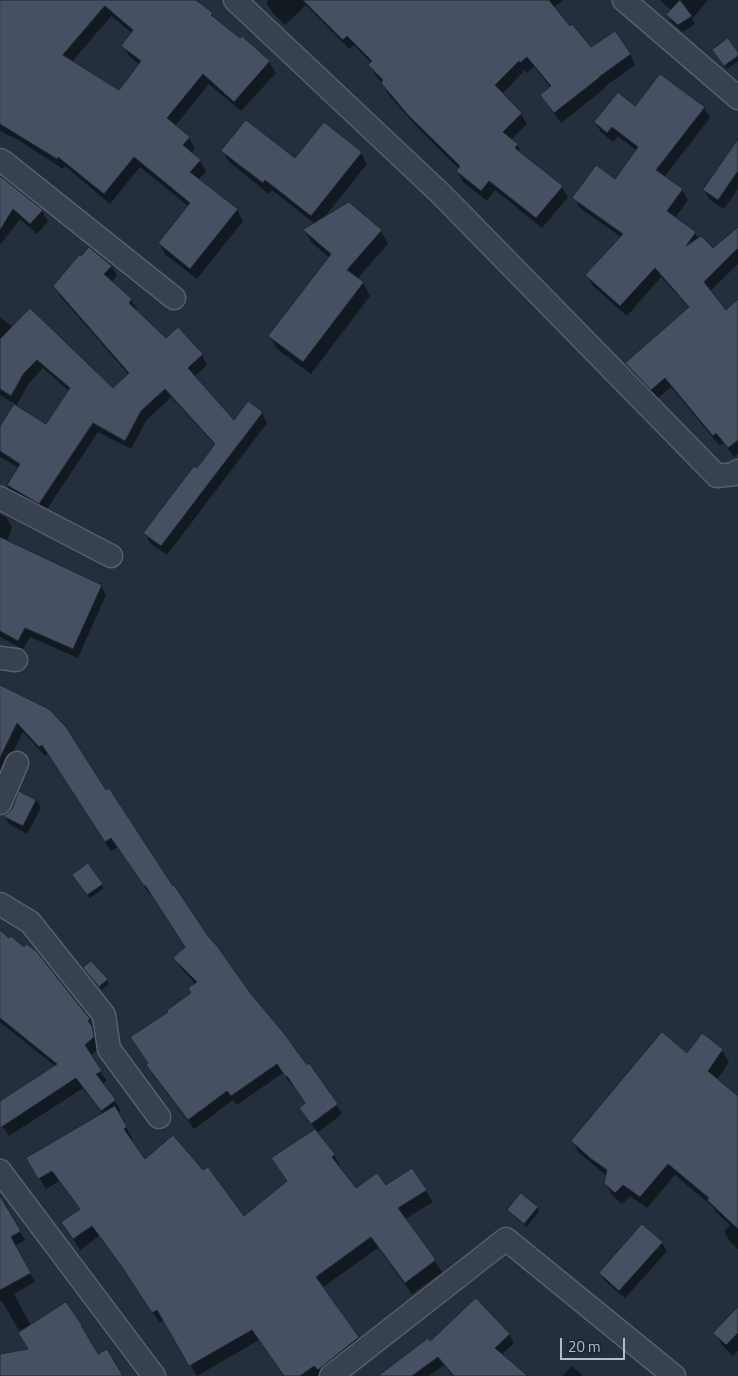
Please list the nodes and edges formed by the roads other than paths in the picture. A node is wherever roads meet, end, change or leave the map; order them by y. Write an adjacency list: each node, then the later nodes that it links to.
1 (235, 0): 6 (street)
2 (624, 0): 3 (street)
3 (738, 98)
4 (0, 160): 5 (street)
5 (174, 298)
6 (738, 471)
7 (0, 498): 8 (street)
8 (111, 556)
9 (17, 762): 10 (street)
10 (0, 803)
11 (0, 904): 12 (street)
12 (159, 1117)
13 (0, 1171): 14 (street)
14 (154, 1376)
15 (331, 1376): 16 (street)
16 (674, 1376)

